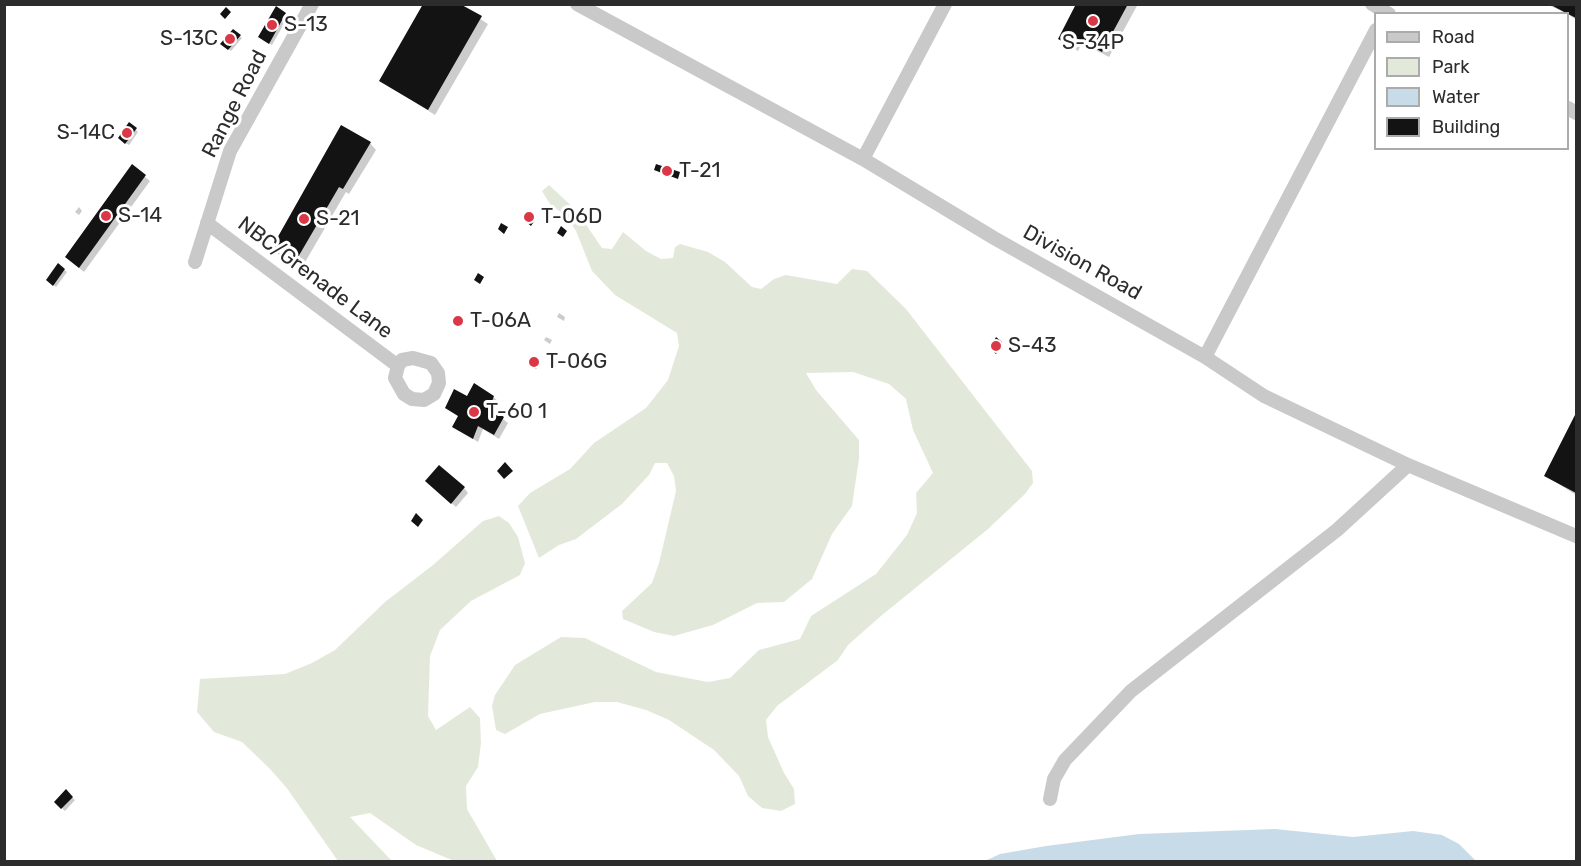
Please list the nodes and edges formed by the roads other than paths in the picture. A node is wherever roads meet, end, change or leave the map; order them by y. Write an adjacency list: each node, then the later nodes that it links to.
1 (312, 4): 6 (street, Range Road)
2 (577, 4): 5 (street, Division Road)
3 (945, 4): 5 (street)
4 (1374, 34): 8 (street)
5 (863, 159): 8 (street, Division Road)
6 (207, 224): 7 (street, Range Road); 9 (street, NBC/Grenade Lane)
7 (195, 262)
8 (1205, 357): 10 (street, Division Road)
9 (398, 366)
10 (1408, 465): 11 (street, Division Road); 12 (street)
11 (1576, 536)
12 (1050, 799)

